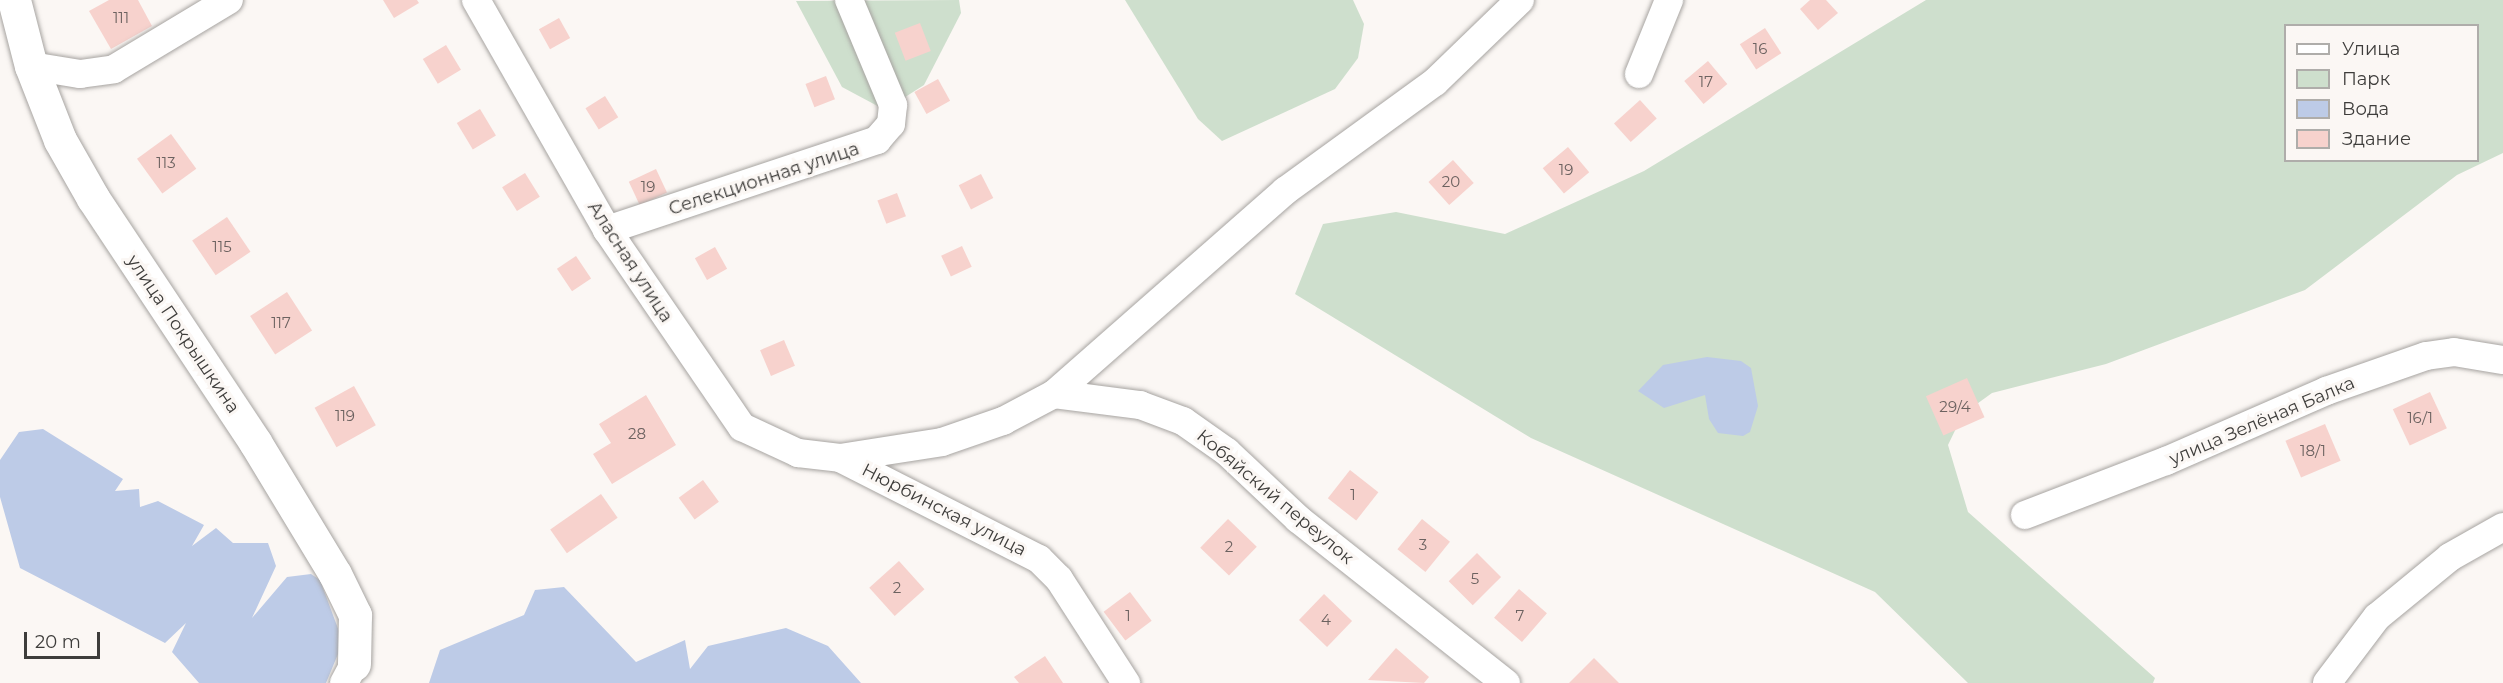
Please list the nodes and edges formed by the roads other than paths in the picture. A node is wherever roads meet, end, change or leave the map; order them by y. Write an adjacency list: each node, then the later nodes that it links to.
1 (14, 0): 7 (street, улица Покрышкина)
2 (229, 0): 7 (street)
3 (476, 0): 9 (street, Аласная улица)
4 (849, 0): 9 (street, Селекционная улица)
5 (1521, 0): 11 (street)
6 (1669, 0): 8 (street)
7 (31, 66): 16 (street, улица Покрышкина)
8 (1639, 74)
9 (607, 230): 12 (street, Аласная улица)
10 (2503, 360): 14 (street, улица Зелёная Балка)
11 (1054, 394): 12 (street); 18 (street, Кобяйский переулок)
12 (840, 458): 17 (street, Нюрбинская улица)
13 (2503, 508): 15 (street)
14 (2025, 515)
15 (2492, 531): 19 (street)
16 (349, 673)
17 (1126, 683)
18 (1506, 683)
19 (2327, 683)

